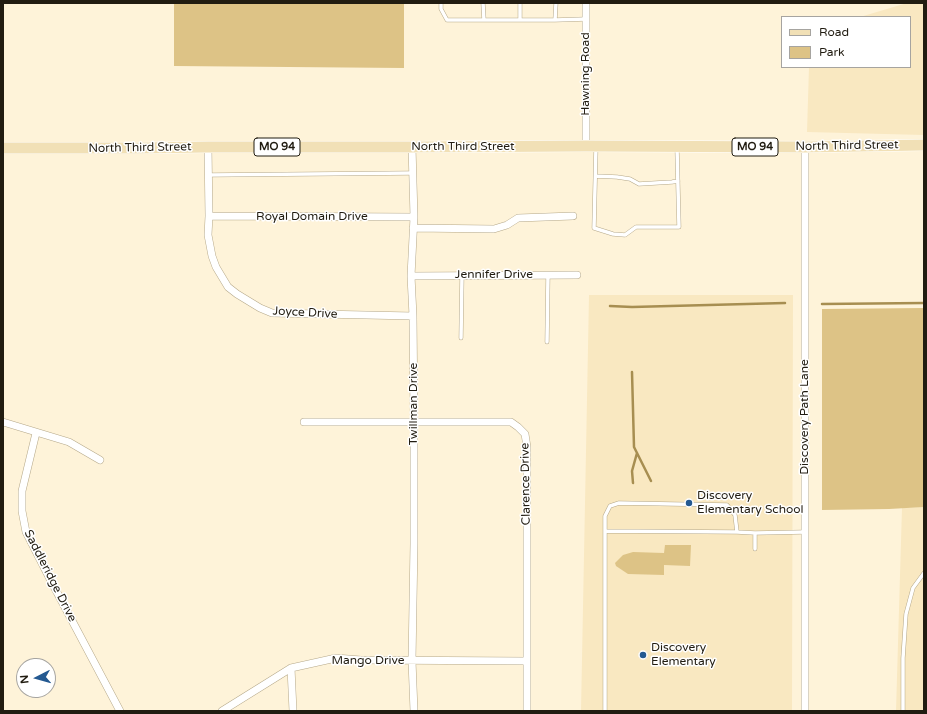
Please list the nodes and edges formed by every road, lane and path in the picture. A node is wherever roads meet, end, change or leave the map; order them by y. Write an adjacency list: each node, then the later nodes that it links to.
1 (441, 3): 7 (lane)
2 (484, 3): 7 (lane)
3 (520, 3): 8 (lane)
4 (556, 3): 9 (lane)
5 (586, 3): 6 (street, Hawning Road)
6 (586, 18): 9 (lane); 11 (street, Hawning Road)
7 (484, 20): 8 (lane)
8 (520, 20): 9 (lane)
9 (555, 20)
10 (924, 145): 15 (main road, North Third Street / MO 94)
11 (591, 146): 12 (main road, North Third Street / MO 94); 14 (main road, North Third Street / MO 94); 19 (lane)
12 (677, 146): 15 (main road, North Third Street / MO 94); 20 (lane)
13 (208, 147): 14 (main road, North Third Street / MO 94); 16 (main road, North Third Street / MO 94); 18 (street, Joyce Drive)
14 (412, 147): 17 (street, Twillman Drive)
15 (805, 147): 39 (street, Discovery Path Lane)
16 (3, 148)
17 (413, 173): 18 (lane); 23 (street, Twillman Drive)
18 (208, 175): 21 (street, Joyce Drive)
19 (596, 176): 20 (lane); 20 (lane)
20 (678, 181)
21 (209, 216): 23 (street, Royal Domain Drive); 29 (street, Joyce Drive)
22 (573, 216): 24 (street)
23 (414, 217): 24 (street, Twillman Drive)
24 (413, 228): 28 (street, Twillman Drive)
25 (462, 275): 26 (street, Jennifer Drive); 28 (street, Jennifer Drive); 30 (lane)
26 (548, 275): 27 (street, Jennifer Drive); 31 (lane)
27 (577, 275)
28 (411, 276): 29 (street, Twillman Drive)
29 (413, 316): 32 (street, Twillman Drive)
30 (461, 338)
31 (547, 342)
32 (414, 421): 34 (street, Clarence Drive); 43 (street, Twillman Drive); 44 (street, Clarence Drive)
33 (3, 422): 35 (street)
34 (304, 422)
35 (36, 433): 36 (street); 46 (street, Saddleridge Drive)
36 (100, 460)
37 (605, 531): 38 (lane); 38 (lane); 51 (lane)
38 (737, 532): 40 (lane)
39 (805, 532): 40 (lane); 52 (street, Discovery Path Lane)
40 (755, 533): 41 (lane)
41 (755, 549)
42 (924, 573): 53 (lane)
43 (412, 661): 44 (street, Mango Drive); 45 (street, Mango Drive); 49 (street, Twillman Drive)
44 (526, 661): 50 (street, Clarence Drive)
45 (291, 668): 47 (street, Mango Drive); 48 (street)
46 (120, 711)
47 (222, 711)
48 (293, 711)
49 (414, 711)
50 (527, 711)
51 (605, 711)
52 (805, 711)
53 (903, 711)

